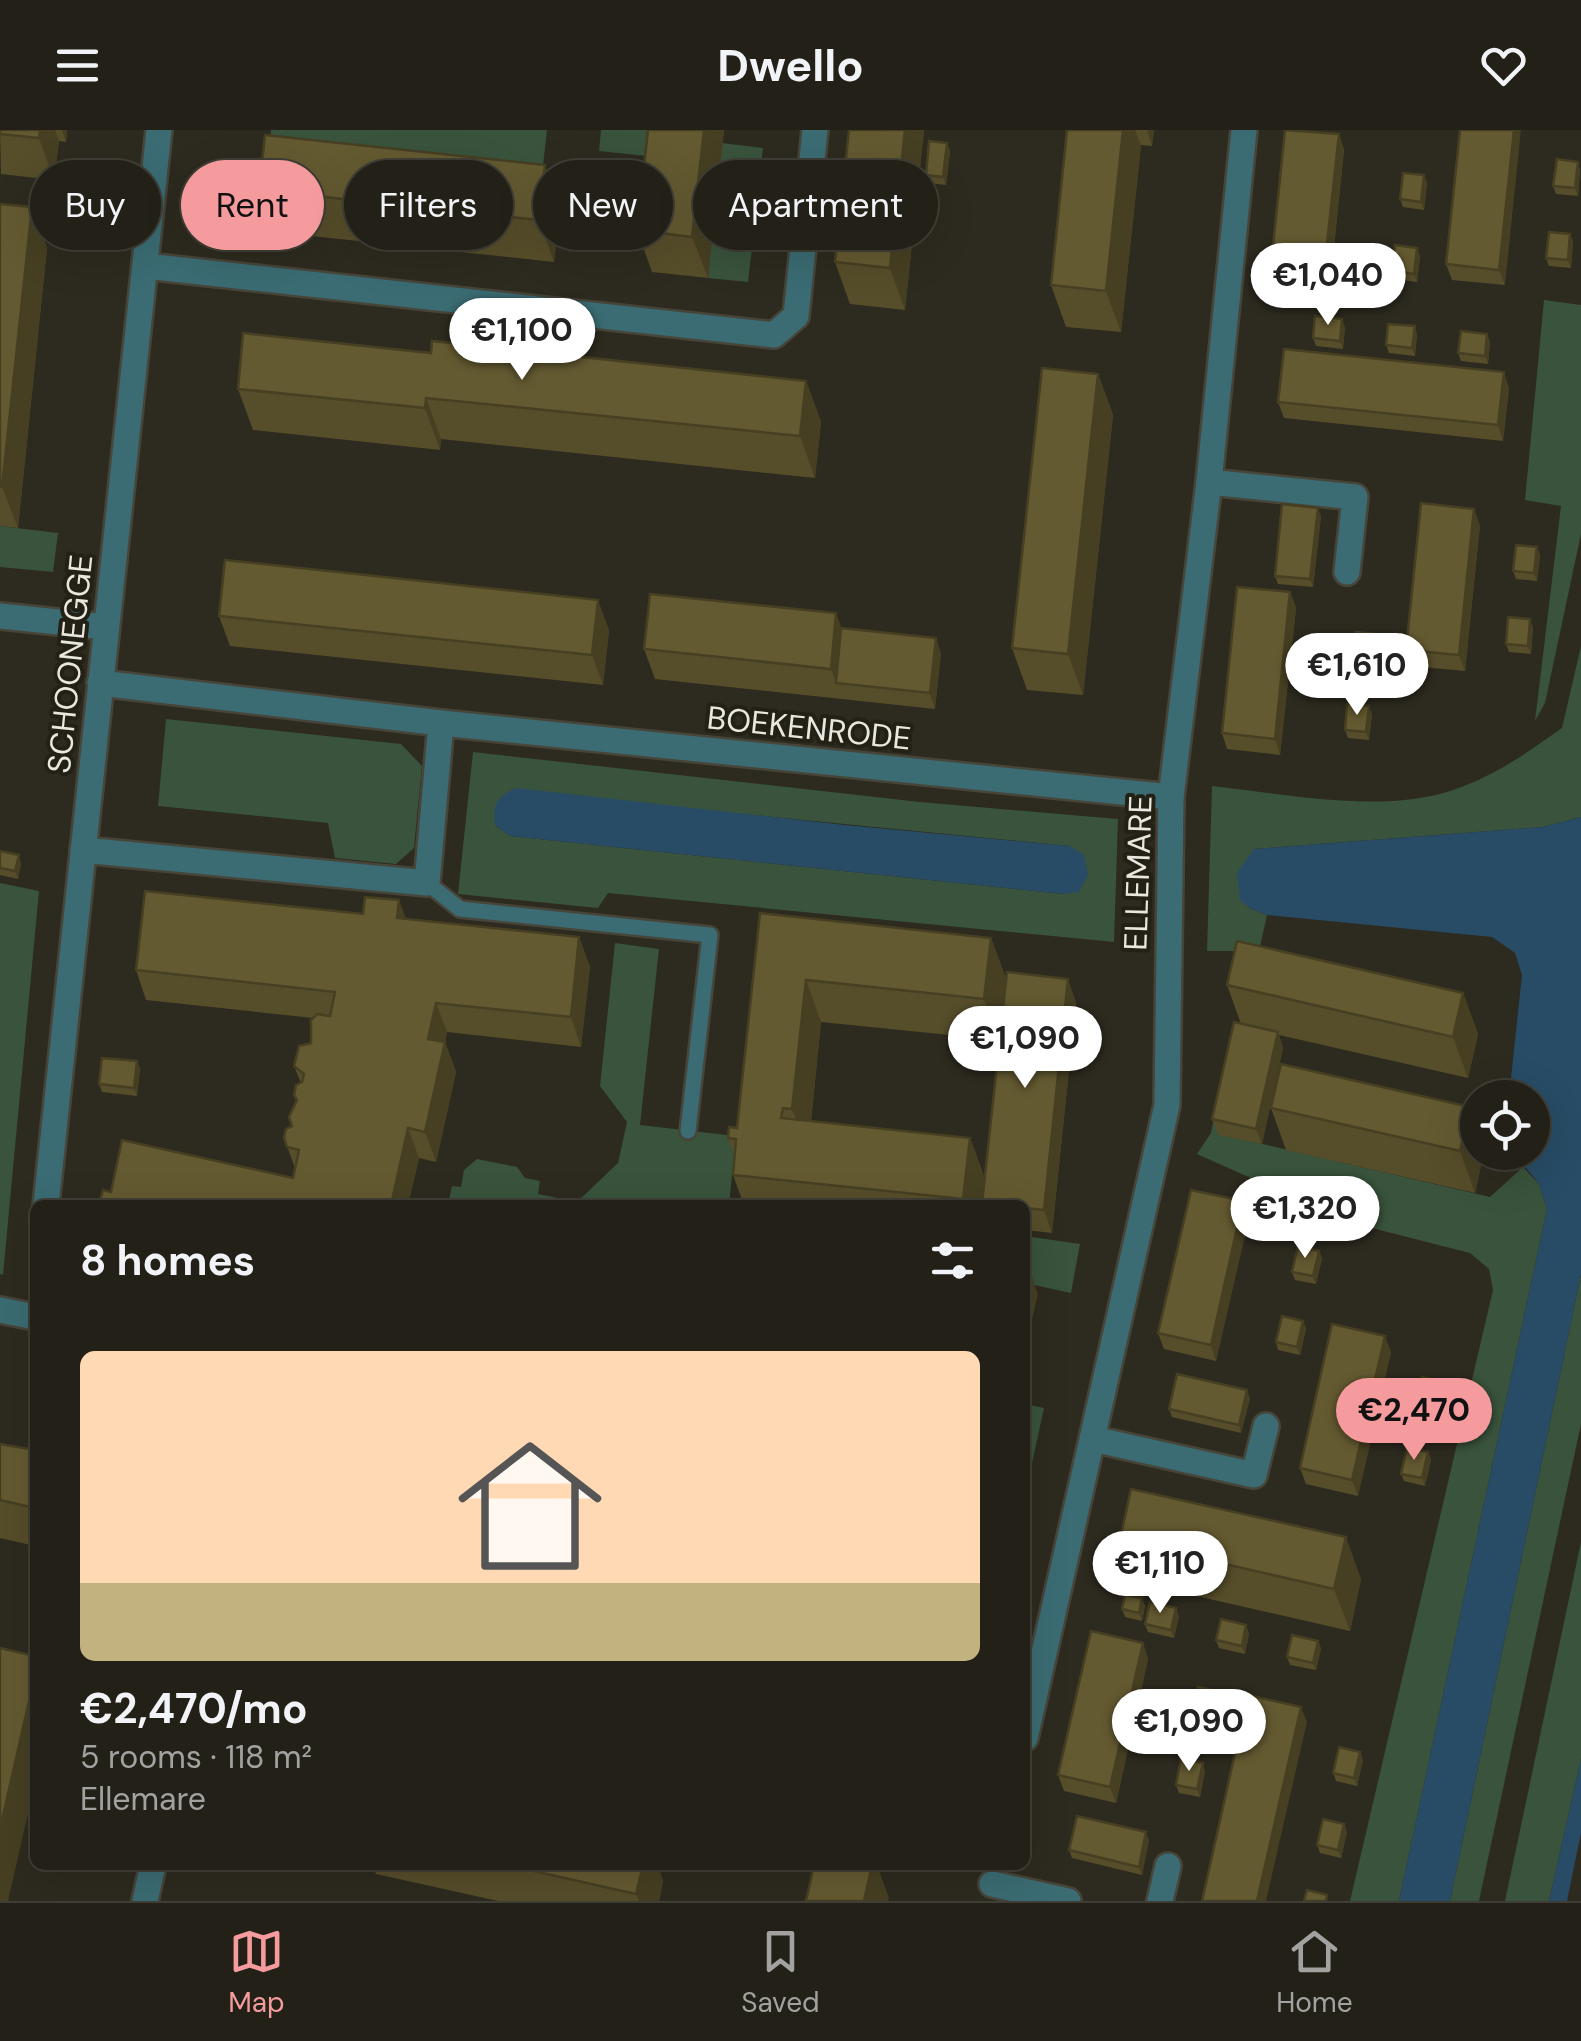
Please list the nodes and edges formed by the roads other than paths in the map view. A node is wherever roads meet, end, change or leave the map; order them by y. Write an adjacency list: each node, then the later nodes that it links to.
1 (159, 130): 4 (street, SCHOONEGGE)
2 (815, 130): 4 (street)
3 (1244, 130): 5 (street, ELLEMARE)
4 (146, 266): 8 (street, SCHOONEGGE)
5 (1209, 482): 6 (street); 11 (street, ELLEMARE)
6 (1347, 572)
7 (0, 616): 8 (street)
8 (106, 627): 9 (street, SCHOONEGGE)
9 (100, 683): 10 (street, BOEKENRODE); 12 (street, SCHOONEGGE)
10 (440, 723): 11 (street, BOEKENRODE); 13 (street)
11 (1171, 798): 19 (street, ELLEMARE)
12 (83, 850): 13 (street); 15 (street, SCHOONEGGE)
13 (427, 884): 14 (lane)
14 (688, 1131)
15 (47, 1200)
16 (0, 1310): 17 (street)
17 (30, 1315)
18 (1266, 1426): 19 (street)
19 (1093, 1439): 20 (street, ELLEMARE)
20 (1031, 1686)
21 (1168, 1866): 26 (street)
22 (151, 1870): 24 (street)
23 (992, 1883): 25 (street)
24 (144, 1901)
25 (1068, 1901)
26 (1160, 1901)

